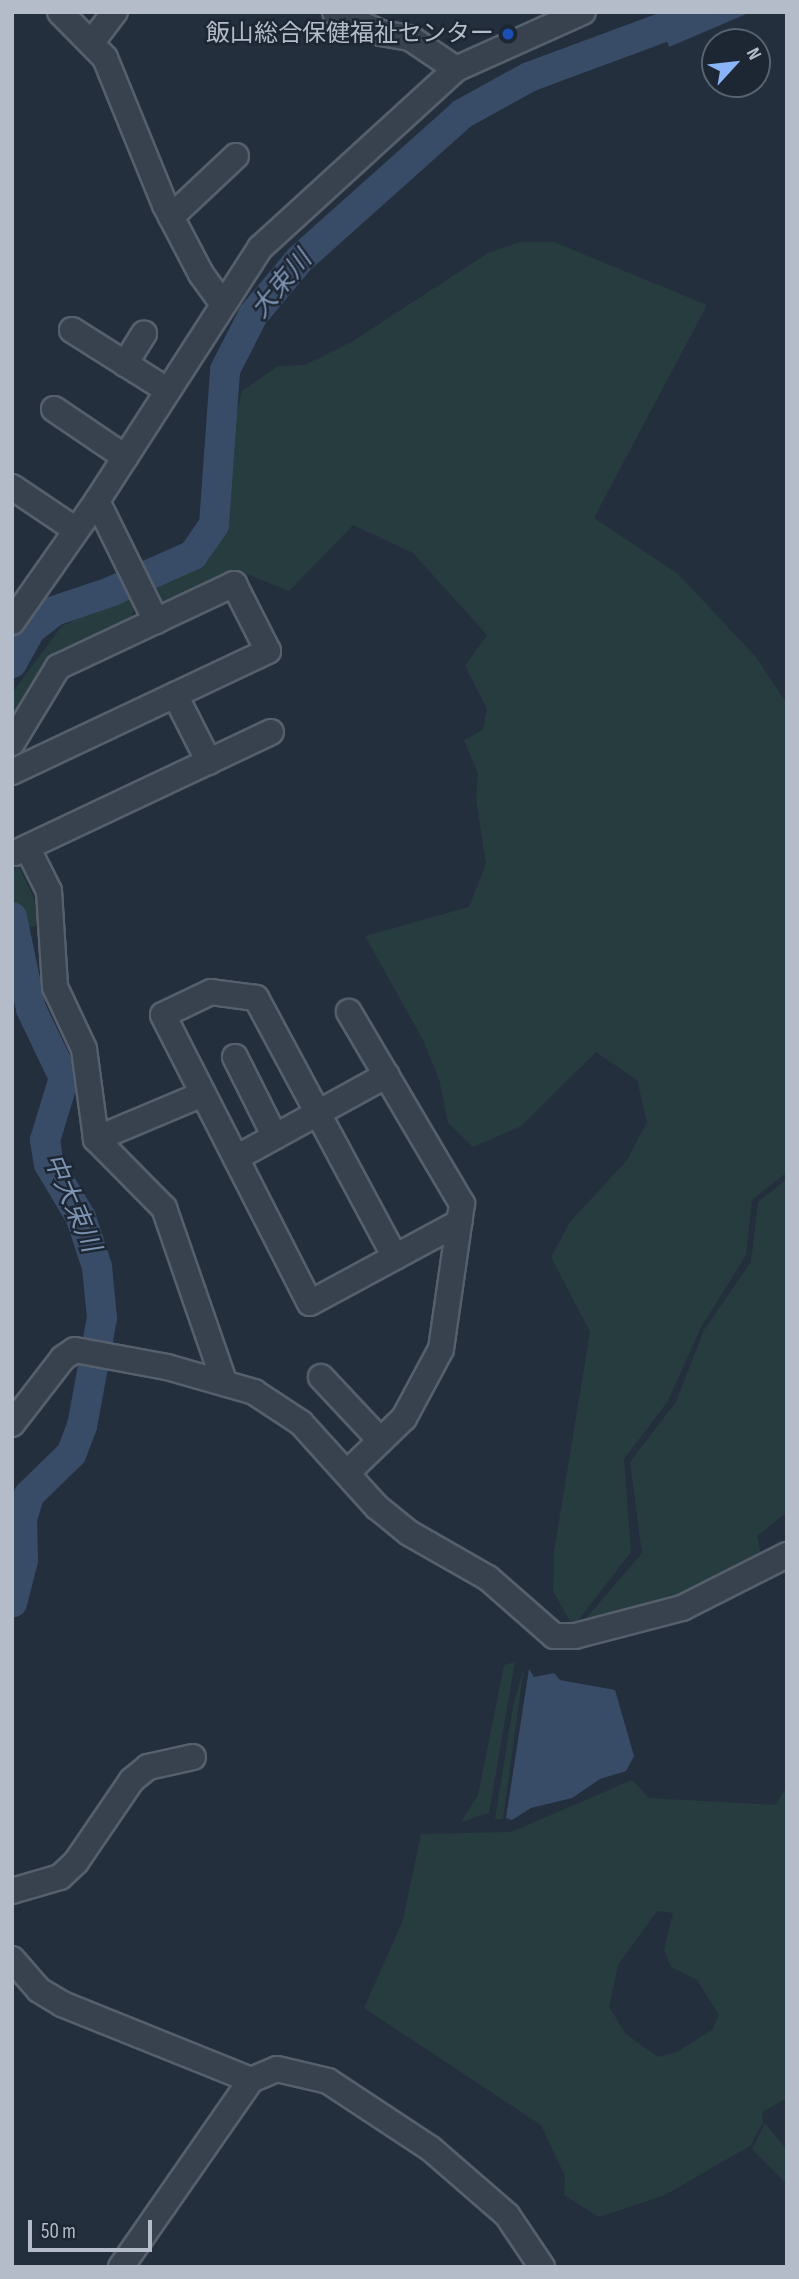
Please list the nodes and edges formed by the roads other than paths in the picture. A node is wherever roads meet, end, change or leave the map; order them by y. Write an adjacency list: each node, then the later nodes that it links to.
1 (60, 12): 5 (street)
2 (116, 12): 5 (street)
3 (335, 12): 6 (street)
4 (583, 12): 6 (street)
5 (92, 42): 8 (street)
6 (456, 69): 9 (street)
7 (236, 156): 8 (street)
8 (172, 217): 9 (street)
9 (222, 303): 13 (street)
10 (72, 330): 12 (street)
11 (144, 333): 12 (street)
12 (125, 364): 13 (street)
13 (167, 390): 15 (street)
14 (54, 409): 15 (street)
15 (125, 457): 17 (street)
16 (12, 487): 18 (street)
17 (97, 501): 18 (street); 20 (street)
18 (76, 530): 19 (street)
19 (22, 588): 21 (street)
20 (151, 612): 22 (street); 24 (street)
21 (12, 622)
22 (175, 695): 25 (street); 26 (street)
23 (271, 732): 25 (street)
24 (12, 743)
25 (209, 762): 27 (street)
26 (12, 772)
27 (20, 850): 34 (street)
28 (349, 1012): 30 (street)
29 (235, 1057): 33 (street)
30 (387, 1075): 32 (street); 36 (street)
31 (203, 1094): 32 (street); 34 (street); 35 (street)
32 (319, 1113): 33 (street); 37 (street)
33 (275, 1137): 35 (street)
34 (96, 1139): 39 (street)
35 (236, 1158): 37 (street)
36 (460, 1222): 37 (street); 41 (street)
37 (395, 1257)
38 (321, 1377): 41 (street)
39 (224, 1381): 40 (street); 42 (street)
40 (12, 1424)
41 (380, 1440): 42 (street)
42 (348, 1472): 43 (street)
43 (787, 1555)
44 (193, 1757): 45 (street)
45 (12, 1891)
46 (12, 1959): 47 (street)
47 (251, 2080): 48 (street); 49 (street)
48 (121, 2267)
49 (542, 2267)

